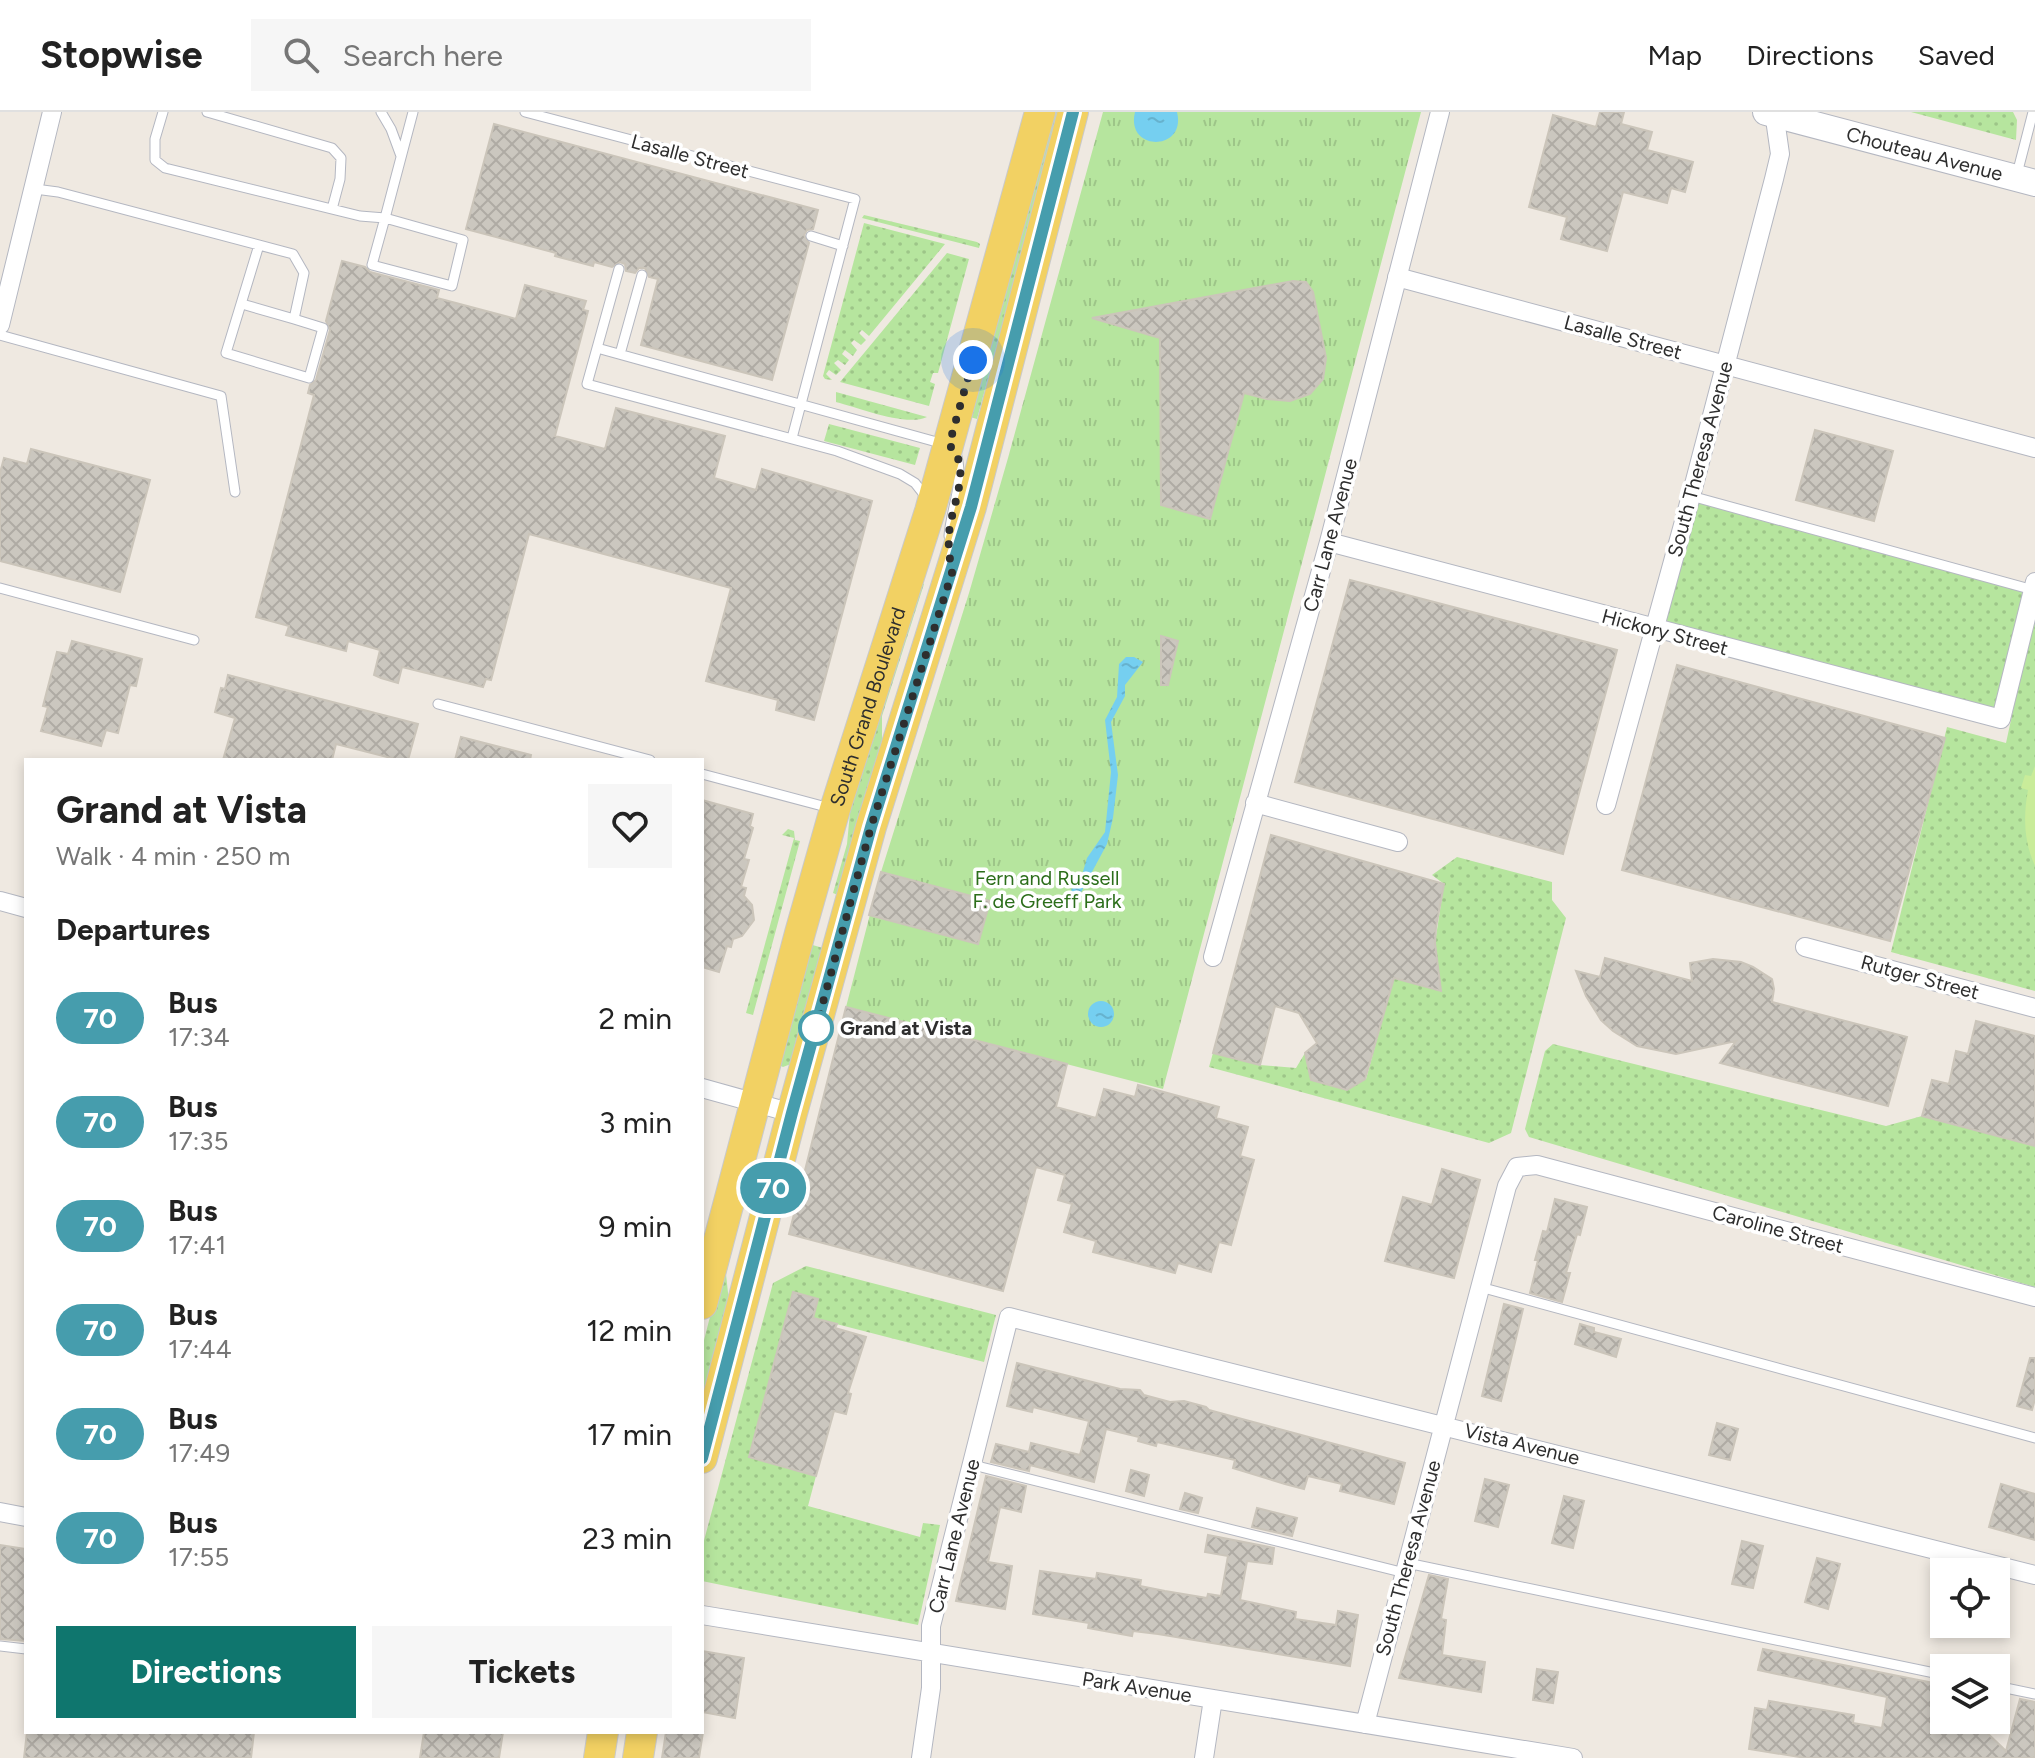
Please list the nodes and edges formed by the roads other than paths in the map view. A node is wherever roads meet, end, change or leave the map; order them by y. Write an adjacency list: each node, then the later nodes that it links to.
1 (52, 112): 14 (street)
2 (163, 112): 15 (lane)
3 (207, 112): 15 (lane)
4 (381, 112): 12 (lane)
5 (413, 112): 12 (lane)
6 (525, 112): 19 (lane, Lasalle Street)
7 (1040, 112): 33 (main road, South Grand Boulevard)
8 (1073, 112): 39 (main road, South Grand Boulevard)
9 (1440, 112): 22 (street, Carr Lane Avenue)
10 (2033, 112): 13 (lane)
11 (1771, 113): 13 (main road, Chouteau Avenue); 30 (street, South Theresa Avenue)
12 (402, 156): 16 (lane)
13 (2026, 180)
14 (35, 189): 18 (lane); 23 (street)
15 (332, 209): 16 (lane)
16 (385, 218): 16 (lane)
17 (811, 236): 19 (lane)
18 (259, 245): 24 (lane); 25 (lane)
19 (843, 246): 31 (lane)
20 (619, 269): 28 (lane)
21 (642, 275): 29 (lane)
22 (1397, 277): 30 (street, Lasalle Street); 38 (street, Carr Lane Avenue)
23 (5, 285): 26 (street)
24 (242, 304): 25 (lane); 25 (lane)
25 (294, 319)
26 (0, 325)
27 (0, 335): 35 (lane)
28 (597, 348): 29 (lane); 32 (lane)
29 (620, 354): 31 (lane)
30 (1725, 364): 34 (street, Lasalle Street); 36 (street, South Theresa Avenue)
31 (801, 404): 32 (lane); 33 (lane)
32 (792, 438): 37 (lane)
33 (949, 445): 37 (main road, South Grand Boulevard); 39 (lane)
34 (2035, 448)
35 (235, 492)
36 (1691, 496): 40 (lane); 42 (street, South Theresa Avenue)
37 (930, 511): 49 (main road, South Grand Boulevard)
38 (1329, 542): 42 (street, Hickory Street); 47 (street, Carr Lane Avenue)
39 (952, 573): 53 (main road, South Grand Boulevard)
40 (2034, 586): 42 (street, Hickory Street)
41 (0, 588): 43 (lane)
42 (1653, 629): 48 (street, South Theresa Avenue)
43 (194, 640)
44 (438, 704): 45 (lane)
45 (642, 758)
46 (704, 775): 49 (lane)
47 (1255, 803): 50 (street); 55 (street, Carr Lane Avenue)
48 (1606, 805)
49 (835, 809): 53 (main road); 58 (main road, South Grand Boulevard)
50 (1398, 842)
51 (0, 901): 52 (street)
52 (24, 907)
53 (846, 919): 59 (main road, South Grand Boulevard)
54 (1805, 947): 56 (street, Rutger Street)
55 (1213, 957)
56 (2035, 1008)
57 (704, 1089): 58 (street)
58 (754, 1103): 59 (street); 62 (main road, South Grand Boulevard)
59 (792, 1113): 67 (main road, South Grand Boulevard)
60 (1521, 1165): 61 (street, South Theresa Avenue); 63 (street, Caroline Street)
61 (1480, 1287): 65 (street, South Theresa Avenue); 66 (lane)
62 (704, 1296)
63 (2035, 1297)
64 (1009, 1317): 65 (street, Vista Avenue); 68 (street, Carr Lane Avenue)
65 (1444, 1424): 71 (street, South Theresa Avenue); 72 (street, Vista Avenue)
66 (2035, 1438)
67 (704, 1450)
68 (973, 1465): 71 (lane); 76 (street, Carr Lane Avenue)
69 (0, 1512): 70 (street)
70 (24, 1517)
71 (1406, 1568): 77 (lane); 81 (street, South Theresa Avenue)
72 (2035, 1575)
73 (704, 1615): 76 (street, Park Avenue)
74 (0, 1646): 75 (lane)
75 (24, 1649)
76 (931, 1654): 80 (street, Park Avenue); 86 (street, Carr Lane Avenue)
77 (1930, 1672)
78 (2010, 1689): 79 (lane)
79 (2035, 1694)
80 (1213, 1699): 81 (street, Park Avenue); 87 (street)
81 (1365, 1724): 88 (street, Park Avenue)
82 (603, 1734): 84 (main road)
83 (642, 1734): 85 (main road)
84 (599, 1758)
85 (638, 1758)
86 (921, 1758)
87 (1204, 1758)
88 (1573, 1758)

